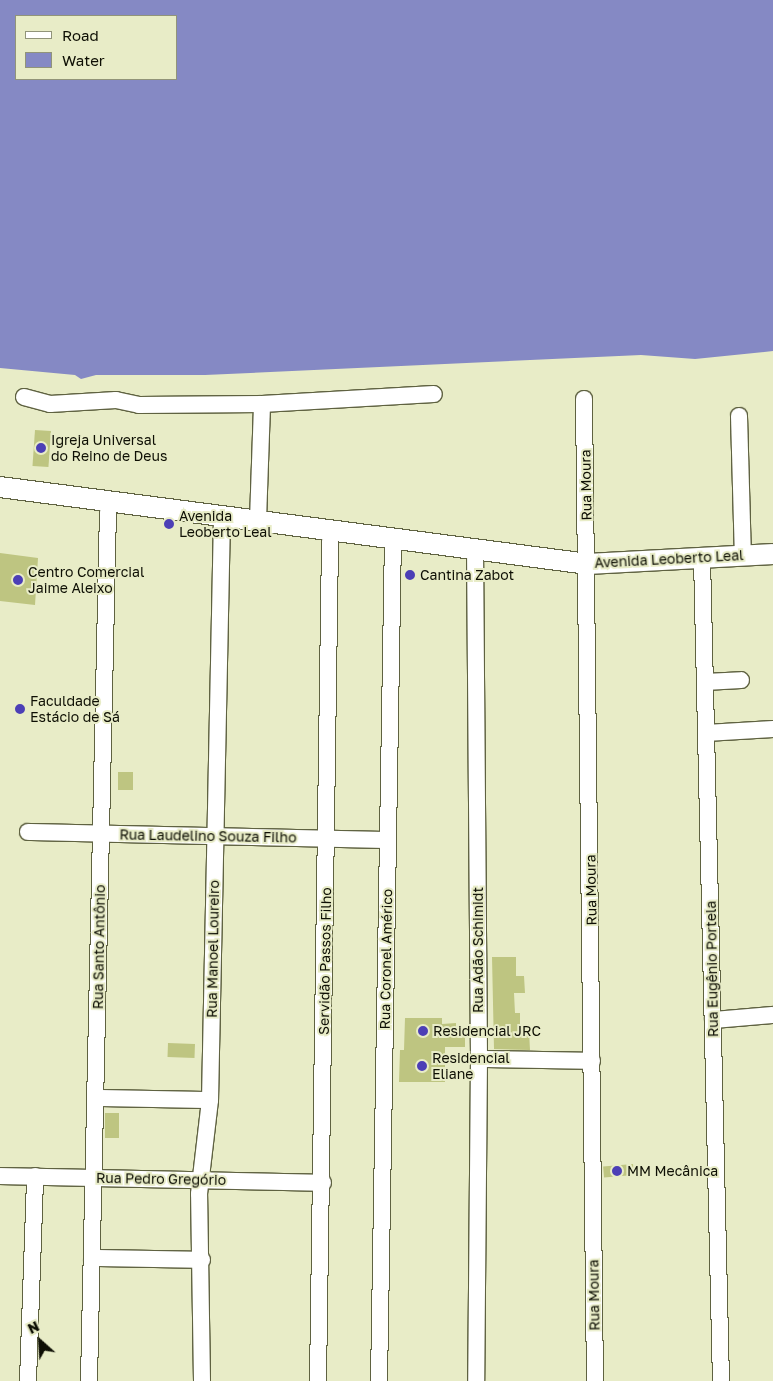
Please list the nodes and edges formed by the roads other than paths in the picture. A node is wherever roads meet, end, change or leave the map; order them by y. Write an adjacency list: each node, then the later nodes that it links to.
1 (434, 394): 4 (street)
2 (24, 397): 4 (street)
3 (584, 399): 18 (street, Rua Moura)
4 (262, 404): 9 (street)
5 (739, 416): 15 (street)
6 (0, 487): 10 (main road, Avenida Leoberto Leal)
7 (0, 499): 8 (main road, Avenida Leoberto Leal)
8 (108, 512): 10 (main road, Avenida Leoberto Leal); 24 (street, Rua Santo Antônio)
9 (258, 520): 10 (main road, Avenida Leoberto Leal); 12 (main road, Avenida Leoberto Leal)
10 (222, 521): 11 (main road, Avenida Leoberto Leal); 25 (street, Rua Manoel Loureiro)
11 (330, 541): 12 (main road, Avenida Leoberto Leal); 26 (street, Servidão Passos Filho)
12 (393, 543): 13 (main road, Avenida Leoberto Leal); 27 (street, Rua Coronel Américo)
13 (475, 554): 18 (main road, Avenida Leoberto Leal); 30 (street, Rua Adão Schimidt)
14 (773, 554): 15 (main road, Avenida Leoberto Leal)
15 (743, 555): 16 (main road, Avenida Leoberto Leal)
16 (702, 563): 17 (main road, Avenida Leoberto Leal); 18 (main road, Avenida Leoberto Leal); 20 (street, Rua Eugênio Portela)
17 (773, 563)
18 (588, 570): 31 (street, Rua Moura)
19 (741, 680): 20 (street)
20 (705, 682): 22 (street, Rua Eugênio Portela)
21 (773, 729): 22 (street)
22 (706, 733): 29 (street, Rua Eugênio Portela)
23 (28, 832): 24 (street, Rua Laudelino Souza Filho)
24 (101, 833): 25 (street, Rua Laudelino Souza Filho); 32 (street, Rua Santo Antônio)
25 (215, 836): 26 (street, Rua Laudelino Souza Filho); 33 (street, Rua Manoel Loureiro)
26 (327, 838): 27 (street, Rua Laudelino Souza Filho); 38 (street, Servidão Passos Filho)
27 (388, 840): 45 (street, Rua Coronel Américo)
28 (773, 1015): 29 (street)
29 (713, 1020): 48 (street, Rua Eugênio Portela)
30 (479, 1059): 31 (street); 46 (street, Rua Adão Schimidt)
31 (592, 1061): 47 (street, Rua Moura)
32 (96, 1098): 33 (street); 36 (street, Rua Santo Antônio)
33 (210, 1100): 37 (street, Rua Manoel Loureiro)
34 (0, 1176): 35 (street, Rua Pedro Gregório)
35 (35, 1176): 36 (street, Rua Pedro Gregório); 41 (street)
36 (94, 1178): 37 (street, Rua Pedro Gregório); 39 (street, Rua Santo Antônio)
37 (200, 1180): 38 (street, Rua Pedro Gregório); 40 (street, Rua Manoel Loureiro)
38 (323, 1183): 44 (street, Servidão Passos Filho)
39 (92, 1258): 40 (street); 42 (street, Rua Santo Antônio)
40 (202, 1260): 43 (street, Rua Manoel Loureiro)
41 (28, 1381)
42 (90, 1381)
43 (202, 1381)
44 (318, 1381)
45 (379, 1381)
46 (476, 1381)
47 (595, 1381)
48 (721, 1381)

